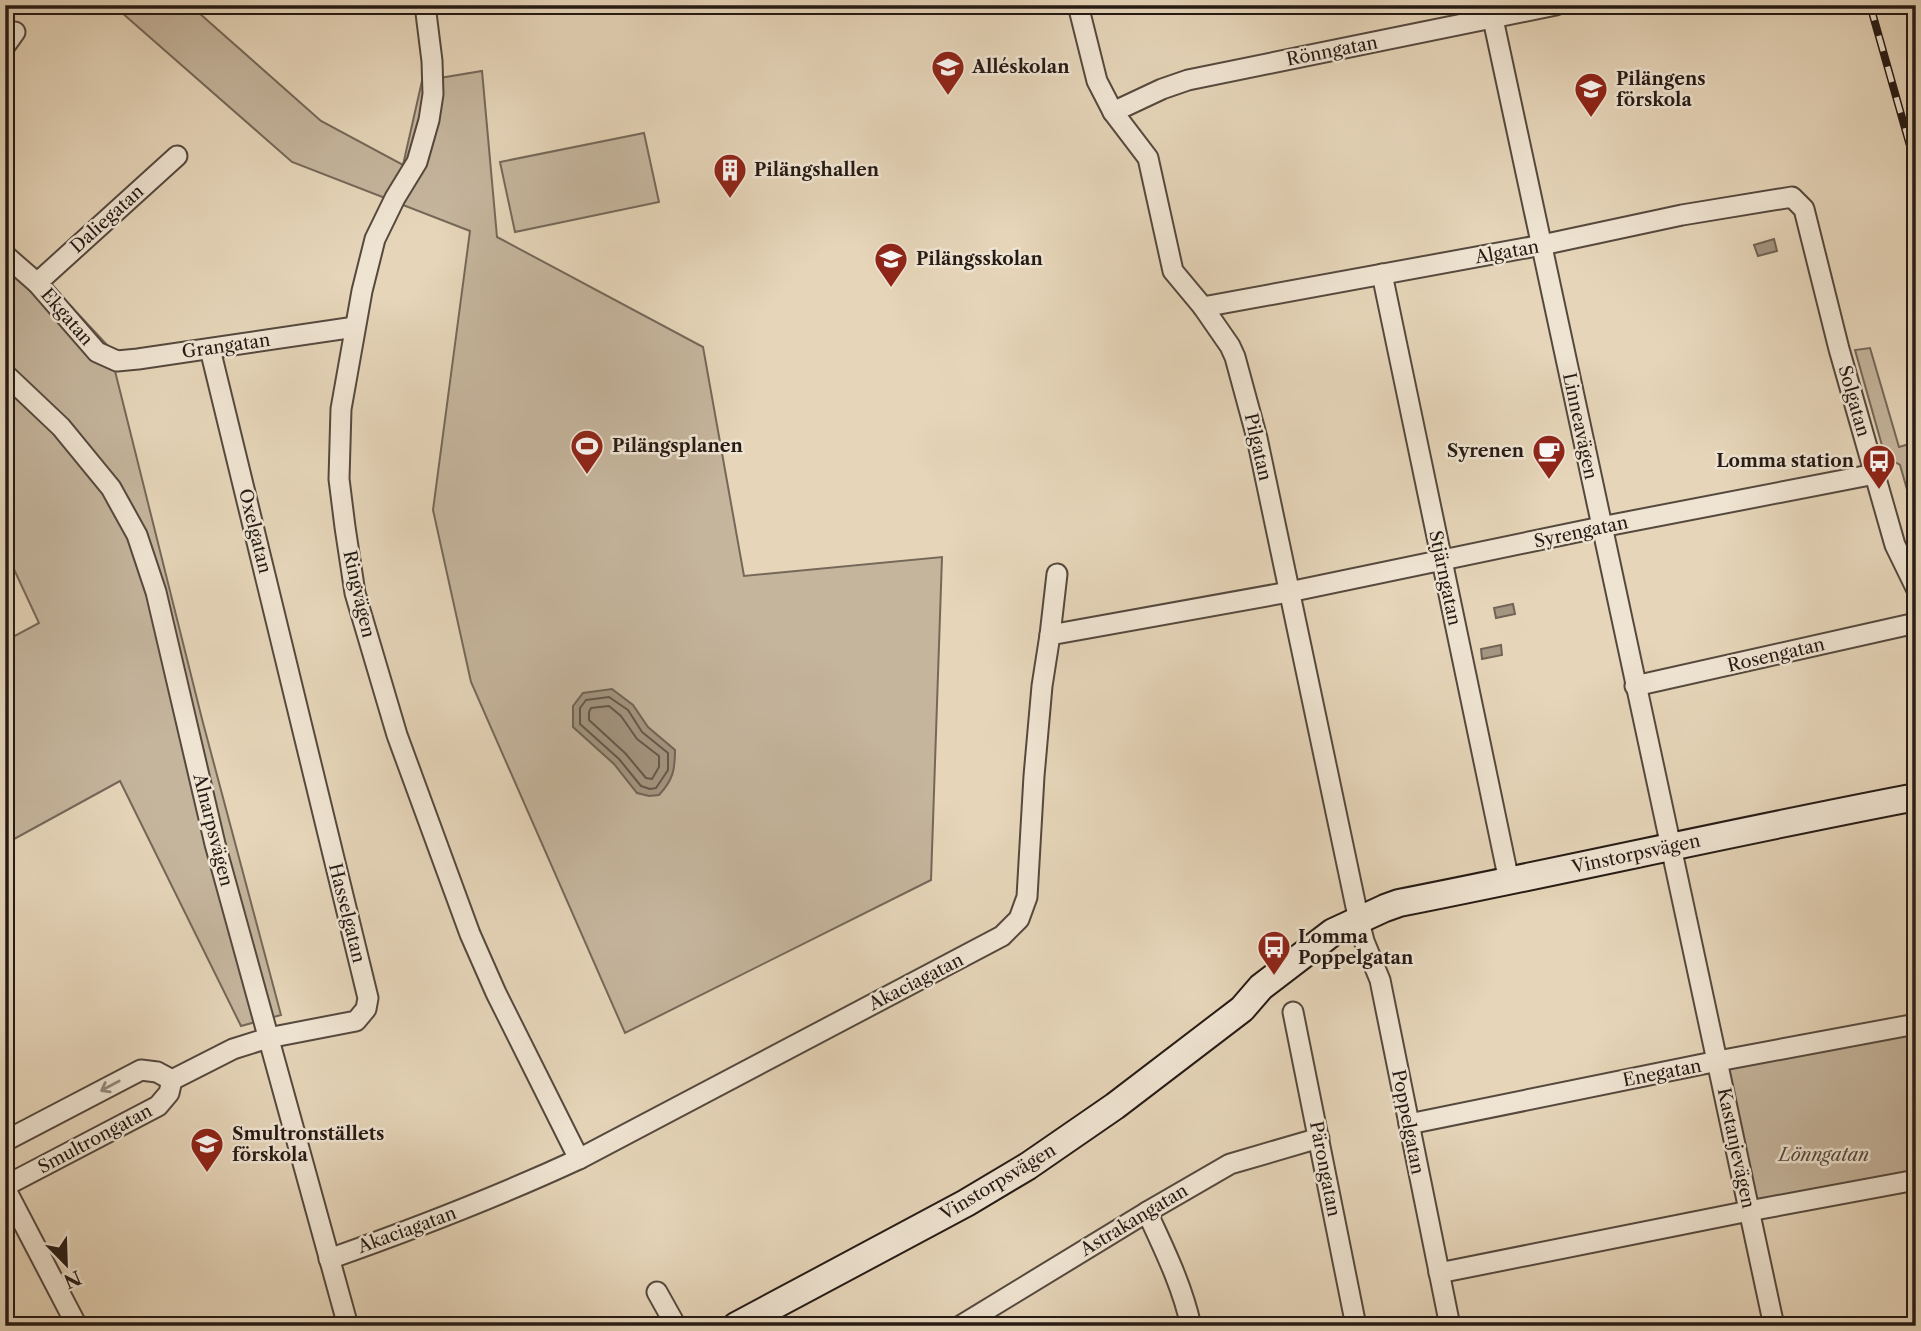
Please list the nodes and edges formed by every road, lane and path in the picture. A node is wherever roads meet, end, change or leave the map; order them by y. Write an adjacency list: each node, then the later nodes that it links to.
1 (425, 5): 13 (street, Ringvägen)
2 (1078, 5): 5 (street, Pilgatan)
3 (1556, 5): 4 (street, Rönngatan)
4 (1491, 12): 5 (street, Rönngatan); 8 (street, Linneavägen)
5 (1113, 112): 12 (street, Pilgatan)
6 (177, 156): 11 (street, Daliegatan)
7 (1804, 209): 8 (street, Algatan); 17 (street, Solgatan)
8 (1542, 245): 10 (street, Algatan); 18 (street, Linneavägen)
9 (7, 260): 11 (street, Ekgatan)
10 (1382, 274): 12 (street, Algatan); 19 (street, Stjärngatan)
11 (37, 283): 15 (street, Ekgatan)
12 (1203, 307): 22 (street, Pilgatan)
13 (355, 327): 14 (street, Grangatan); 39 (street, Ringvägen)
14 (210, 349): 15 (street, Grangatan); 26 (street, Oxelgatan)
15 (97, 352)
16 (5, 374): 33 (street, Alnarpsvägen)
17 (1875, 474): 18 (street, Syrengatan); 21 (street, Solgatan)
18 (1601, 527): 19 (street, Syrengatan); 25 (street, Linneavägen)
19 (1442, 562): 22 (street, Syrengatan); 29 (street, Stjärngatan)
20 (1057, 574): 24 (street, Akaciagatan)
21 (1916, 588)
22 (1289, 593): 24 (street); 30 (street, Pilgatan)
23 (1916, 623): 25 (street, Rosengatan)
24 (1050, 635): 39 (street, Akaciagatan)
25 (1636, 686): 28 (street, Linneavägen)
26 (299, 714): 33 (street, Hasselgatan)
27 (1916, 797): 28 (street, Vinstorpsvägen)
28 (1672, 847): 29 (street, Vinstorpsvägen); 34 (street, Kastanjevägen)
29 (1509, 881): 30 (street, Vinstorpsvägen)
30 (1359, 921): 36 (street, Poppelgatan); 50 (street, Vinstorpsvägen)
31 (1293, 1012): 37 (street, Pärongatan)
32 (1916, 1024): 34 (street, Enegatan)
33 (268, 1038): 35 (street, Smultrongatan); 44 (street, Alnarpsvägen)
34 (1718, 1061): 36 (street, Enegatan); 42 (street, Kastanjevägen)
35 (172, 1080): 38 (street, one-way to 38); 41 (street, Smultrongatan)
36 (1409, 1124): 45 (street, Poppelgatan)
37 (1319, 1138): 43 (street, Astrakangatan); 53 (street, Pärongatan)
38 (5, 1141)
39 (579, 1159): 44 (street, Akaciagatan)
40 (1916, 1180): 42 (street)
41 (5, 1187): 47 (street, Smultrongatan)
42 (1749, 1211): 45 (street); 55 (street, Kastanjevägen)
43 (1147, 1212): 51 (street, Astrakangatan); 52 (street)
44 (329, 1259): 48 (street, Alnarpsvägen)
45 (1439, 1273): 54 (street, Poppelgatan)
46 (657, 1292): 49 (street)
47 (77, 1326)
48 (348, 1326)
49 (676, 1326)
50 (736, 1326)
51 (960, 1326)
52 (1191, 1326)
53 (1356, 1326)
54 (1450, 1326)
55 (1774, 1326)

